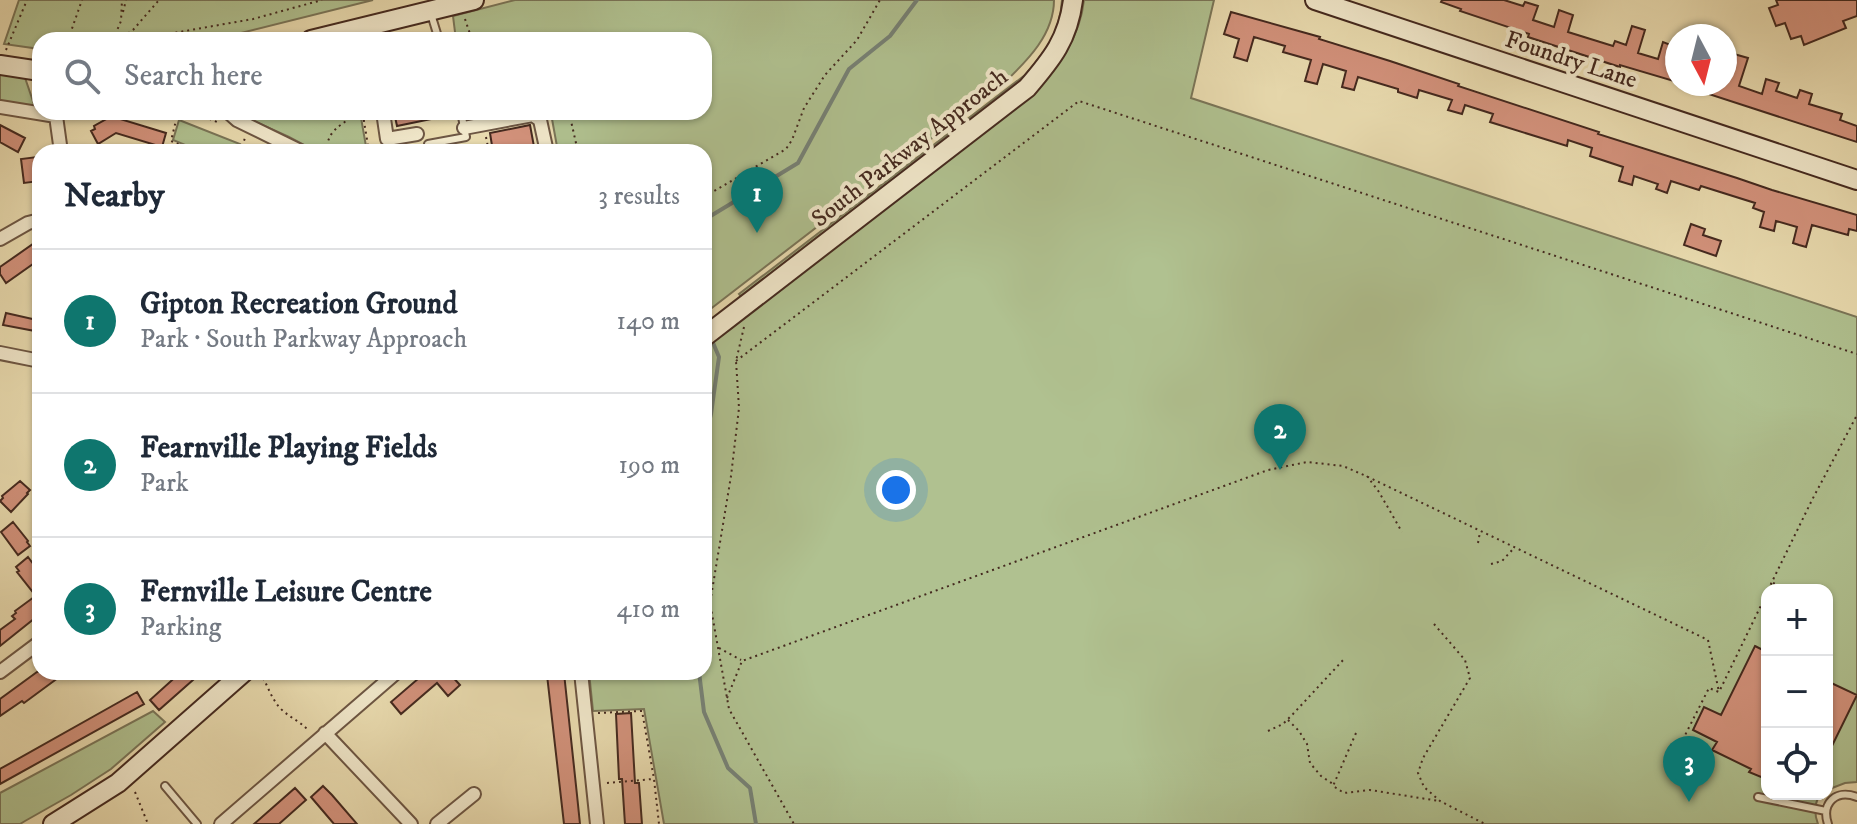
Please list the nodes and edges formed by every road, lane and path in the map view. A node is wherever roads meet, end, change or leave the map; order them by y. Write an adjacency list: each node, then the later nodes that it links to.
1 (27, 0): 18 (path)
2 (82, 0): 11 (path)
3 (124, 0): 12 (path)
4 (159, 0): 13 (path)
5 (322, 0): 14 (path)
6 (880, 0): 43 (path)
7 (1073, 0): 46 (street, South Parkway Approach)
8 (1315, 0): 42 (street, Foundry Lane)
9 (468, 1): 10 (street); 17 (path)
10 (430, 10): 15 (street); 16 (lane)
11 (71, 32)
12 (118, 32)
13 (130, 32)
14 (179, 32)
15 (343, 32)
16 (437, 32)
17 (468, 32)
18 (3, 58): 19 (street)
19 (32, 68)
20 (0, 107): 21 (street)
21 (32, 112)
22 (57, 120): 34 (street)
23 (176, 120): 35 (path)
24 (237, 120): 36 (street)
25 (349, 120): 37 (path)
26 (364, 120): 38 (path)
27 (382, 120): 33 (street)
28 (462, 120): 32 (lane)
29 (506, 120): 32 (street)
30 (540, 120): 40 (street)
31 (571, 120): 41 (path)
32 (464, 128): 39 (lane)
33 (417, 134)
34 (60, 144)
35 (178, 144)
36 (286, 144)
37 (328, 144)
38 (368, 144)
39 (428, 144)
40 (545, 144)
41 (576, 144)
42 (1857, 180)
43 (712, 192)
44 (32, 222): 45 (street)
45 (0, 239)
46 (741, 309): 47 (street, South Parkway Approach); 51 (path)
47 (712, 331)
48 (0, 353): 50 (street)
49 (1857, 354): 51 (path)
50 (32, 359)
51 (736, 361): 61 (path)
52 (1857, 415): 59 (path)
53 (1366, 476): 54 (path); 55 (path); 68 (path)
54 (1481, 530): 56 (path); 57 (path)
55 (1402, 532)
56 (1478, 543)
57 (1514, 547): 58 (path); 74 (path)
58 (1491, 564)
59 (1772, 582): 60 (path)
60 (1776, 584)
61 (712, 591)
62 (1761, 605): 74 (path)
63 (712, 615): 65 (path)
64 (1434, 624): 90 (path)
65 (717, 646): 68 (path); 75 (path)
66 (32, 648): 69 (street)
67 (1345, 658): 77 (path)
68 (742, 661): 75 (path)
69 (0, 672)
70 (235, 680): 81 (street)
71 (265, 680): 80 (path)
72 (388, 680): 80 (street)
73 (582, 680): 76 (street)
74 (1719, 692): 82 (path)
75 (727, 698): 100 (path)
76 (586, 713): 83 (path); 84 (street)
77 (1287, 719): 78 (path); 85 (path)
78 (1268, 731)
79 (1356, 733): 85 (path)
80 (320, 738): 95 (street); 96 (street)
81 (129, 773): 92 (street); 93 (path)
82 (1681, 774)
83 (654, 779): 84 (path); 99 (path)
84 (593, 784): 98 (street)
85 (1334, 785): 90 (path)
86 (165, 786): 94 (lane)
87 (474, 794): 97 (street)
88 (1758, 797): 91 (lane)
89 (1857, 797): 91 (lane)
90 (1440, 801): 101 (path)
91 (1826, 811): 102 (lane)
92 (53, 824)
93 (148, 824)
94 (197, 824)
95 (221, 824)
96 (411, 824)
97 (437, 824)
98 (597, 824)
99 (659, 824)
100 (794, 824)
101 (1485, 824)
102 (1828, 824)

